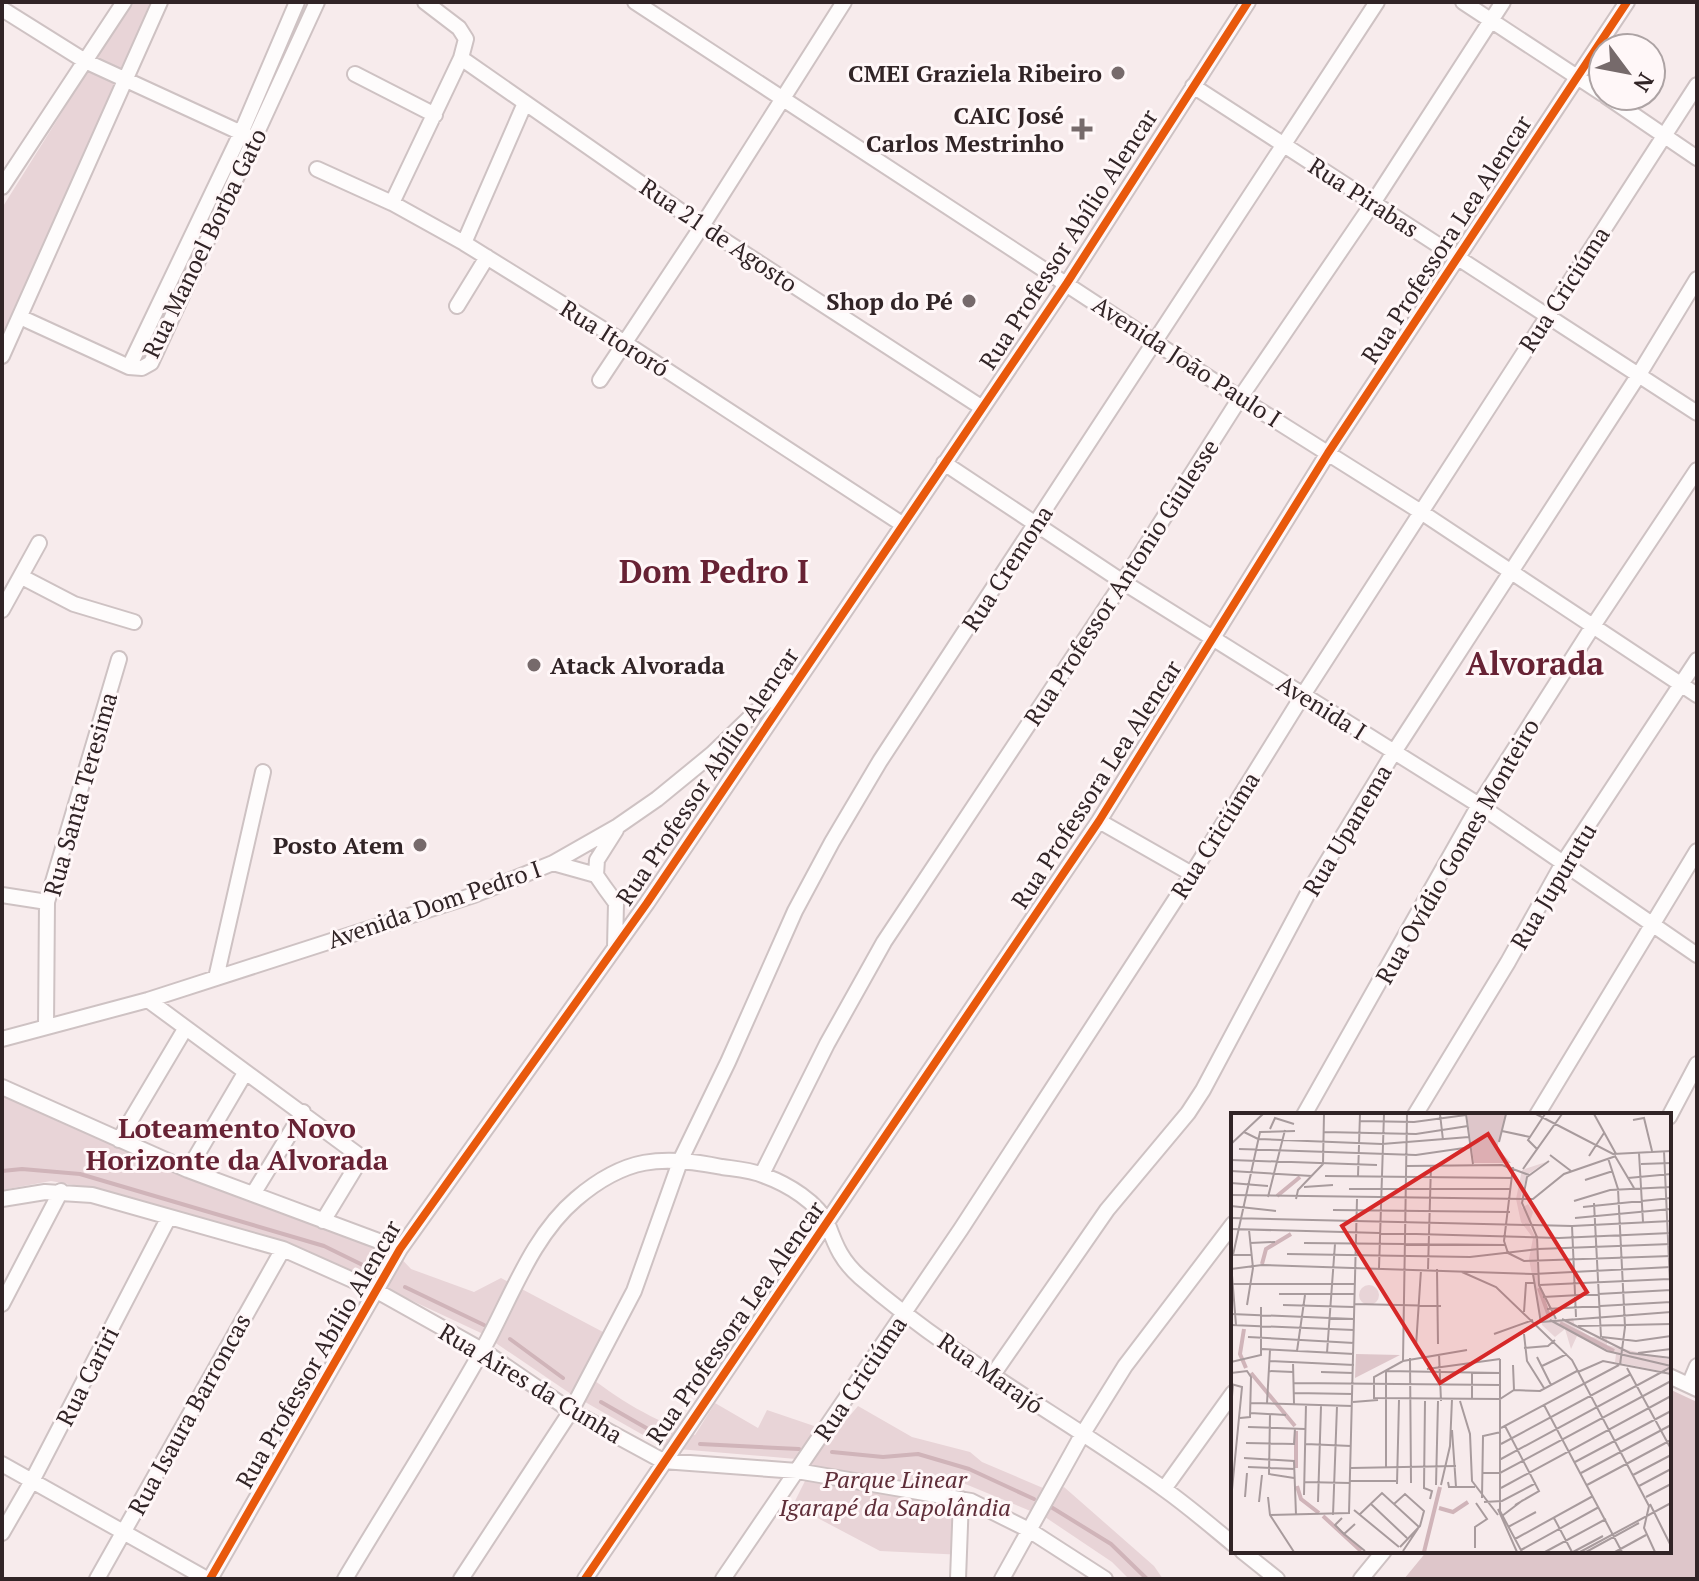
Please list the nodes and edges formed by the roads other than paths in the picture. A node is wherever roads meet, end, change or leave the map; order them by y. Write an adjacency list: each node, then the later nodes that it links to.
1 (124, 2): 16 (street)
2 (160, 2): 19 (street)
3 (297, 2): 27 (street, Rua Manoel Borba Gato)
4 (317, 2): 29 (street, Rua Manoel Borba Gato)
5 (425, 2): 15 (street)
6 (635, 2): 23 (street, Avenida João Paulo I)
7 (844, 2): 23 (street)
8 (1248, 2): 22 (street, Rua Professor Abílio Alencar)
9 (1377, 2): 30 (street, Rua Cremona)
10 (1463, 2): 14 (street)
11 (1503, 2): 14 (street, Rua Professor Antonio Giulesse)
12 (1627, 2): 18 (street, Rua Professora Lea Alencar)
13 (2, 9): 16 (street)
14 (1491, 20): 18 (street); 35 (street, Rua Professor Antonio Giulesse)
15 (461, 58): 24 (street, Rua 21 de Agosto); 26 (street)
16 (85, 61): 19 (street); 33 (street)
17 (355, 74): 26 (street)
18 (1577, 76): 20 (street); 39 (street, Rua Professora Lea Alencar)
19 (126, 81): 27 (street); 44 (street)
20 (1587, 83)
21 (1697, 85): 28 (street, Rua Criciúma)
22 (1193, 86): 30 (street, Rua Pirabas); 41 (street, Rua Professor Abílio Alencar)
23 (782, 98): 36 (street); 41 (street, Avenida João Paulo I)
24 (525, 103): 36 (street, Rua 21 de Agosto); 37 (street)
25 (1629, 112): 28 (street)
26 (435, 115): 34 (street)
27 (241, 133): 29 (street); 48 (street, Rua Manoel Borba Gato)
28 (1664, 136): 31 (street); 43 (street, Rua Criciúma)
29 (256, 139): 48 (street, Rua Manoel Borba Gato)
30 (1284, 145): 35 (street, Rua Pirabas); 45 (street, Rua Cremona)
31 (1697, 158)
32 (317, 169): 34 (street, Rua Itororó)
33 (2, 187)
34 (392, 203): 37 (street, Rua Itororó)
35 (1373, 203): 39 (street, Rua Pirabas); 51 (street, Rua Professor Antonio Giulesse)
36 (702, 226): 46 (street); 52 (street, Rua 21 de Agosto)
37 (464, 243): 38 (street, Rua Itororó)
38 (487, 257): 42 (street); 46 (street, Rua Itororó)
39 (1459, 258): 43 (street, Rua Pirabas); 54 (street, Rua Professora Lea Alencar)
40 (1697, 279): 49 (street, Rua Upanema)
41 (1067, 283): 45 (street, Avenida João Paulo I); 52 (street, Rua Professor Abílio Alencar)
42 (457, 306)
43 (1546, 316): 49 (street, Rua Pirabas); 57 (street, Rua Criciúma)
44 (20, 317): 47 (street); 48 (street)
45 (1155, 342): 51 (street, Avenida João Paulo I); 58 (street, Rua Cremona)
46 (625, 343): 50 (street); 59 (street, Rua Itororó)
47 (2, 356)
48 (129, 367)
49 (1638, 376): 53 (street, Rua Pirabas); 61 (street, Rua Upanema)
50 (600, 380)
51 (1240, 398): 54 (street, Avenida João Paulo I); 63 (street, Rua Professor Antonio Giulesse)
52 (981, 407): 55 (street, Rua Professor Abílio Alencar)
53 (1697, 413)
54 (1328, 453): 57 (street, Avenida João Paulo I); 67 (street, Rua Professora Lea Alencar)
55 (944, 463): 58 (street, Avenida I); 59 (street, Rua Professor Abílio Alencar)
56 (1697, 470): 66 (street, Rua Ovídio Gomes Monteiro)
57 (1421, 512): 61 (street, Avenida João Paulo I); 72 (street, Rua Criciúma)
58 (1037, 523): 63 (street, Avenida I); 107 (street, Rua Cremona)
59 (902, 524): 70 (street, Rua Professor Abílio Alencar)
60 (39, 543): 62 (street)
61 (1509, 571): 66 (street, Avenida João Paulo I); 74 (street, Rua Upanema)
62 (22, 577): 64 (street); 65 (street)
63 (1123, 582): 67 (street, Avenida I); 109 (street, Rua Professor Antonio Giulesse)
64 (2, 610)
65 (134, 622)
66 (1593, 626): 71 (street, Avenida João Paulo I); 78 (street, Rua Ovídio Gomes Monteiro)
67 (1215, 638): 72 (street, Avenida I); 79 (street, Rua Professora Lea Alencar)
68 (119, 659): 87 (street, Rua Santa Teresima)
69 (1697, 660): 71 (street, Rua Jupurutu)
70 (809, 662): 75 (street, Avenida Dom Pedro I); 77 (street, Rua Professor Abílio Alencar)
71 (1681, 684): 73 (street, Avenida João Paulo I); 83 (street, Rua Jupurutu)
72 (1303, 695): 74 (street, Avenida I); 84 (street, Rua Criciúma)
73 (1697, 695)
74 (1394, 752): 78 (street, Avenida I); 124 (street, Rua Upanema)
75 (712, 754): 77 (street); 80 (street, Avenida Dom Pedro I)
76 (263, 772): 93 (street)
77 (732, 777): 89 (street, Rua Professor Abílio Alencar)
78 (1479, 805): 83 (street, Avenida I); 102 (street, Rua Ovídio Gomes Monteiro)
79 (1099, 821): 84 (street); 115 (street, Rua Professora Lea Alencar)
80 (618, 826): 82 (street, Avenida Dom Pedro I); 85 (street)
81 (1697, 851): 90 (street)
82 (553, 863): 85 (street); 93 (street, Avenida Dom Pedro I)
83 (1563, 863): 90 (street, Avenida I); 103 (street, Rua Jupurutu)
84 (1192, 874): 121 (street, Rua Criciúma)
85 (596, 875): 88 (street)
86 (2, 895): 87 (street)
87 (47, 902): 95 (street, Rua Santa Teresima)
88 (616, 903): 89 (street); 91 (street)
89 (647, 903): 91 (street, Rua Professor Abílio Alencar)
90 (1652, 923): 92 (street, Avenida I); 104 (street)
91 (615, 949): 118 (street, Rua Professor Abílio Alencar)
92 (1697, 955)
93 (216, 978): 94 (street, Avenida Dom Pedro I)
94 (148, 1000): 95 (street, Avenida Dom Pedro I); 96 (street)
95 (46, 1026): 97 (street, Avenida Dom Pedro I)
96 (185, 1029): 99 (street); 106 (street)
97 (2, 1039)
98 (1697, 1064): 105 (street)
99 (245, 1073): 101 (street); 108 (street)
100 (2, 1087): 106 (street)
101 (303, 1112): 111 (street); 114 (street)
102 (1305, 1113)
103 (1416, 1113)
104 (1538, 1113)
105 (1671, 1113)
106 (119, 1140): 108 (street)
107 (681, 1159): 109 (street, Rua Marajó); 122 (street, Rua Marajó); 128 (street, Rua Cremona)
108 (188, 1170): 111 (street)
109 (762, 1174): 115 (street, Rua Marajó)
110 (61, 1191): 112 (street, Rua Aires da Cunha); 113 (street, Rua Aires da Cunha); 120 (street)
111 (253, 1194): 114 (street)
112 (2, 1199)
113 (169, 1217): 117 (street, Rua Aires da Cunha); 133 (street, Rua Cariri)
114 (323, 1221): 118 (street)
115 (828, 1224): 121 (street, Rua Marajó); 130 (street, Rua Professora Lea Alencar)
116 (1231, 1227): 129 (street)
117 (283, 1249): 119 (street, Rua Aires da Cunha); 136 (street, Rua Isaura Barroncas)
118 (400, 1249): 119 (street, Rua Professor Abílio Alencar)
119 (375, 1290): 122 (street, Rua Aires da Cunha); 143 (street, Rua Professor Abílio Alencar)
120 (2, 1304)
121 (905, 1312): 124 (street, Rua Marajó); 132 (street, Rua Criciúma)
122 (482, 1350): 128 (street, Rua Aires da Cunha); 144 (street, Rua Marajó)
123 (1697, 1366): 126 (street)
124 (992, 1376): 129 (street, Rua Marajó)
125 (1671, 1377): 126 (street)
126 (1693, 1387)
127 (1231, 1396): 134 (street)
128 (571, 1411): 130 (street, Rua Aires da Cunha); 145 (street, Rua Cremona)
129 (1082, 1435): 134 (street, Rua Marajó); 137 (street)
130 (663, 1461): 132 (street, Rua Aires da Cunha); 146 (street, Rua Professora Lea Alencar)
131 (2, 1464): 133 (street)
132 (797, 1471): 135 (street, Rua Aires da Cunha); 147 (street, Rua Criciúma)
133 (32, 1481): 136 (street); 138 (street, Rua Cariri)
134 (1164, 1489): 139 (street, Rua Marajó)
135 (961, 1499): 137 (street, Rua Aires da Cunha); 148 (street)
136 (124, 1530): 142 (street, Rua Isaura Barroncas); 143 (street)
137 (1029, 1530): 149 (street); 150 (street, Rua Aires da Cunha)
138 (2, 1533)
139 (1231, 1542)
140 (1245, 1553): 151 (street)
141 (1382, 1553): 152 (street)
142 (97, 1579)
143 (209, 1579)
144 (345, 1579)
145 (461, 1579)
146 (585, 1579)
147 (723, 1579)
148 (958, 1579)
149 (1002, 1579)
150 (1105, 1579)
151 (1277, 1579)
152 (1361, 1579)

